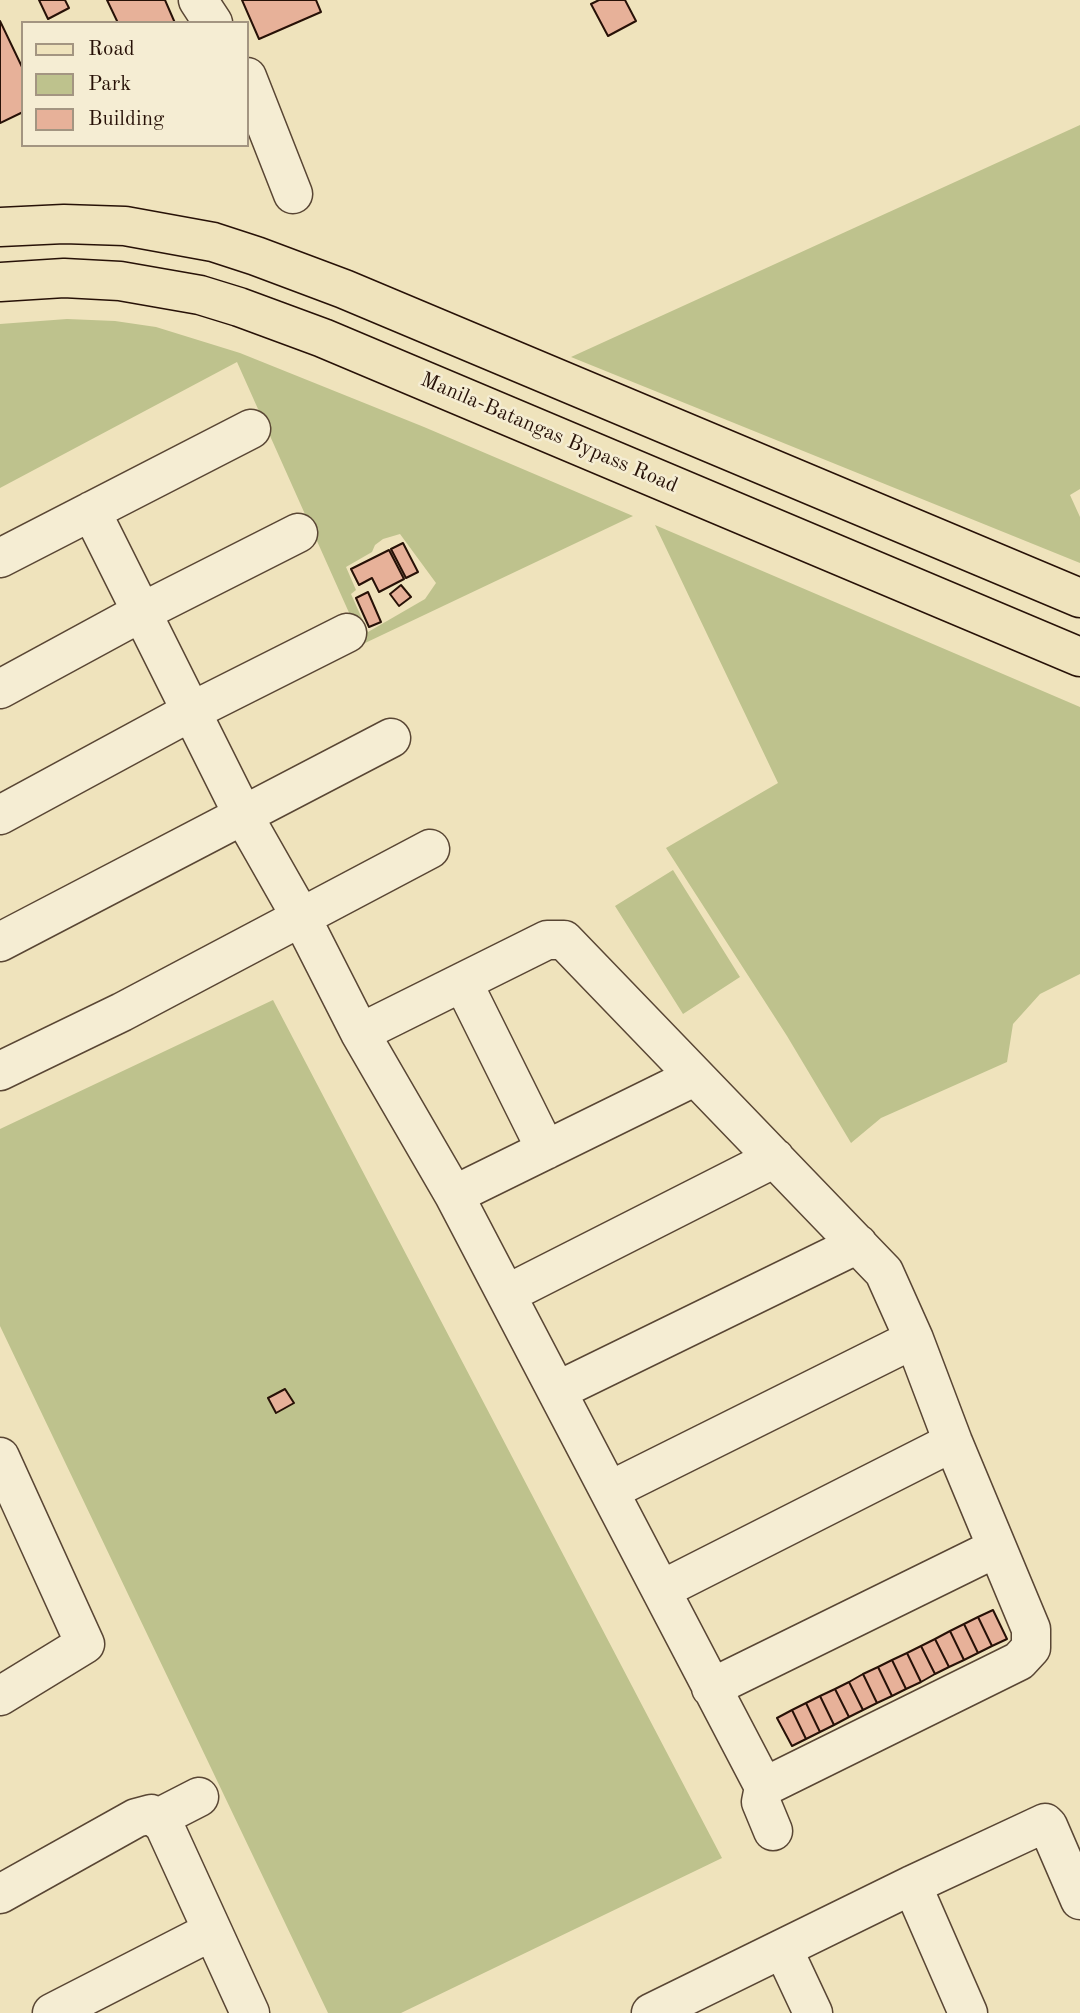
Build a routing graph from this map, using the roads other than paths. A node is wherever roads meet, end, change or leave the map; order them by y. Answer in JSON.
{"nodes":[{"id":1,"x":198,"y":0,"type":"edge"},
{"id":2,"x":212,"y":21,"type":"edge"},
{"id":3,"x":248,"y":80,"type":"edge"},
{"id":4,"x":293,"y":194,"type":"dead end"},
{"id":5,"x":0,"y":227,"type":"edge"},
{"id":6,"x":0,"y":282,"type":"edge"},
{"id":7,"x":251,"y":429,"type":"dead end"},
{"id":8,"x":91,"y":511,"type":"junction"},
{"id":9,"x":298,"y":533,"type":"dead end"},
{"id":10,"x":0,"y":558,"type":"edge"},
{"id":11,"x":1080,"y":598,"type":"edge"},
{"id":12,"x":140,"y":613,"type":"junction"},
{"id":13,"x":347,"y":633,"type":"dead end"},
{"id":14,"x":1080,"y":657,"type":"edge"},
{"id":15,"x":0,"y":689,"type":"edge"},
{"id":16,"x":192,"y":711,"type":"junction"},
{"id":17,"x":391,"y":738,"type":"dead end"},
{"id":18,"x":0,"y":815,"type":"edge"},
{"id":19,"x":243,"y":816,"type":"junction"},
{"id":20,"x":430,"y":849,"type":"dead end"},
{"id":21,"x":300,"y":918,"type":"junction"},
{"id":22,"x":0,"y":942,"type":"edge"},
{"id":23,"x":463,"y":983,"type":"junction"},
{"id":24,"x":360,"y":1033,"type":"junction"},
{"id":25,"x":0,"y":1071,"type":"edge"},
{"id":26,"x":694,"y":1077,"type":"junction"},
{"id":27,"x":546,"y":1150,"type":"junction"},
{"id":28,"x":775,"y":1158,"type":"junction"},
{"id":29,"x":454,"y":1195,"type":"junction"},
{"id":30,"x":858,"y":1244,"type":"junction"},
{"id":31,"x":506,"y":1294,"type":"junction"},
{"id":32,"x":914,"y":1339,"type":"junction"},
{"id":33,"x":557,"y":1391,"type":"junction"},
{"id":34,"x":953,"y":1442,"type":"junction"},
{"id":35,"x":0,"y":1457,"type":"edge"},
{"id":36,"x":609,"y":1491,"type":"junction"},
{"id":37,"x":12,"y":1515,"type":"edge"},
{"id":38,"x":996,"y":1548,"type":"junction"},
{"id":39,"x":661,"y":1590,"type":"junction"},
{"id":40,"x":711,"y":1688,"type":"junction"},
{"id":41,"x":0,"y":1696,"type":"edge"},
{"id":42,"x":764,"y":1787,"type":"junction"},
{"id":43,"x":200,"y":1797,"type":"dead end"},
{"id":44,"x":158,"y":1818,"type":"junction"},
{"id":45,"x":773,"y":1831,"type":"dead end"},
{"id":46,"x":912,"y":1885,"type":"junction"},
{"id":47,"x":0,"y":1894,"type":"edge"},
{"id":48,"x":1080,"y":1900,"type":"edge"},
{"id":49,"x":212,"y":1931,"type":"junction"},
{"id":50,"x":783,"y":1949,"type":"junction"},
{"id":51,"x":658,"y":2011,"type":"edge"},
{"id":52,"x":52,"y":2013,"type":"edge"},
{"id":53,"x":250,"y":2013,"type":"edge"},
{"id":54,"x":813,"y":2013,"type":"edge"},
{"id":55,"x":968,"y":2013,"type":"edge"}],
"edges":[{"from":1,"to":2,"type":"street"},
{"from":3,"to":4,"type":"street"},
{"from":5,"to":11,"type":"main road"},
{"from":6,"to":14,"type":"main road","name":"Manila-Batangas Bypass Road"},
{"from":7,"to":8,"type":"street"},
{"from":8,"to":10,"type":"street"},
{"from":8,"to":12,"type":"street"},
{"from":9,"to":12,"type":"street"},
{"from":12,"to":15,"type":"street"},
{"from":12,"to":16,"type":"street"},
{"from":13,"to":16,"type":"street"},
{"from":16,"to":18,"type":"street"},
{"from":16,"to":19,"type":"street"},
{"from":17,"to":19,"type":"street"},
{"from":19,"to":21,"type":"street"},
{"from":19,"to":22,"type":"street"},
{"from":20,"to":21,"type":"street"},
{"from":21,"to":24,"type":"street"},
{"from":21,"to":25,"type":"street"},
{"from":23,"to":24,"type":"street"},
{"from":23,"to":26,"type":"street"},
{"from":23,"to":27,"type":"street"},
{"from":24,"to":29,"type":"street"},
{"from":26,"to":27,"type":"street"},
{"from":26,"to":28,"type":"street"},
{"from":27,"to":29,"type":"street"},
{"from":28,"to":30,"type":"street"},
{"from":28,"to":31,"type":"street"},
{"from":29,"to":31,"type":"street"},
{"from":30,"to":32,"type":"street"},
{"from":30,"to":33,"type":"street"},
{"from":31,"to":33,"type":"street"},
{"from":32,"to":34,"type":"street"},
{"from":32,"to":36,"type":"street"},
{"from":33,"to":36,"type":"street"},
{"from":34,"to":38,"type":"street"},
{"from":34,"to":39,"type":"street"},
{"from":35,"to":37,"type":"street"},
{"from":36,"to":39,"type":"street"},
{"from":37,"to":41,"type":"street"},
{"from":38,"to":40,"type":"street"},
{"from":38,"to":42,"type":"street"},
{"from":39,"to":40,"type":"street"},
{"from":40,"to":42,"type":"street"},
{"from":42,"to":45,"type":"street"},
{"from":43,"to":44,"type":"street"},
{"from":44,"to":47,"type":"street"},
{"from":44,"to":49,"type":"street"},
{"from":46,"to":48,"type":"street"},
{"from":46,"to":50,"type":"street"},
{"from":46,"to":55,"type":"street"},
{"from":49,"to":52,"type":"street"},
{"from":49,"to":53,"type":"street"},
{"from":50,"to":51,"type":"street"},
{"from":50,"to":54,"type":"street"}]}
